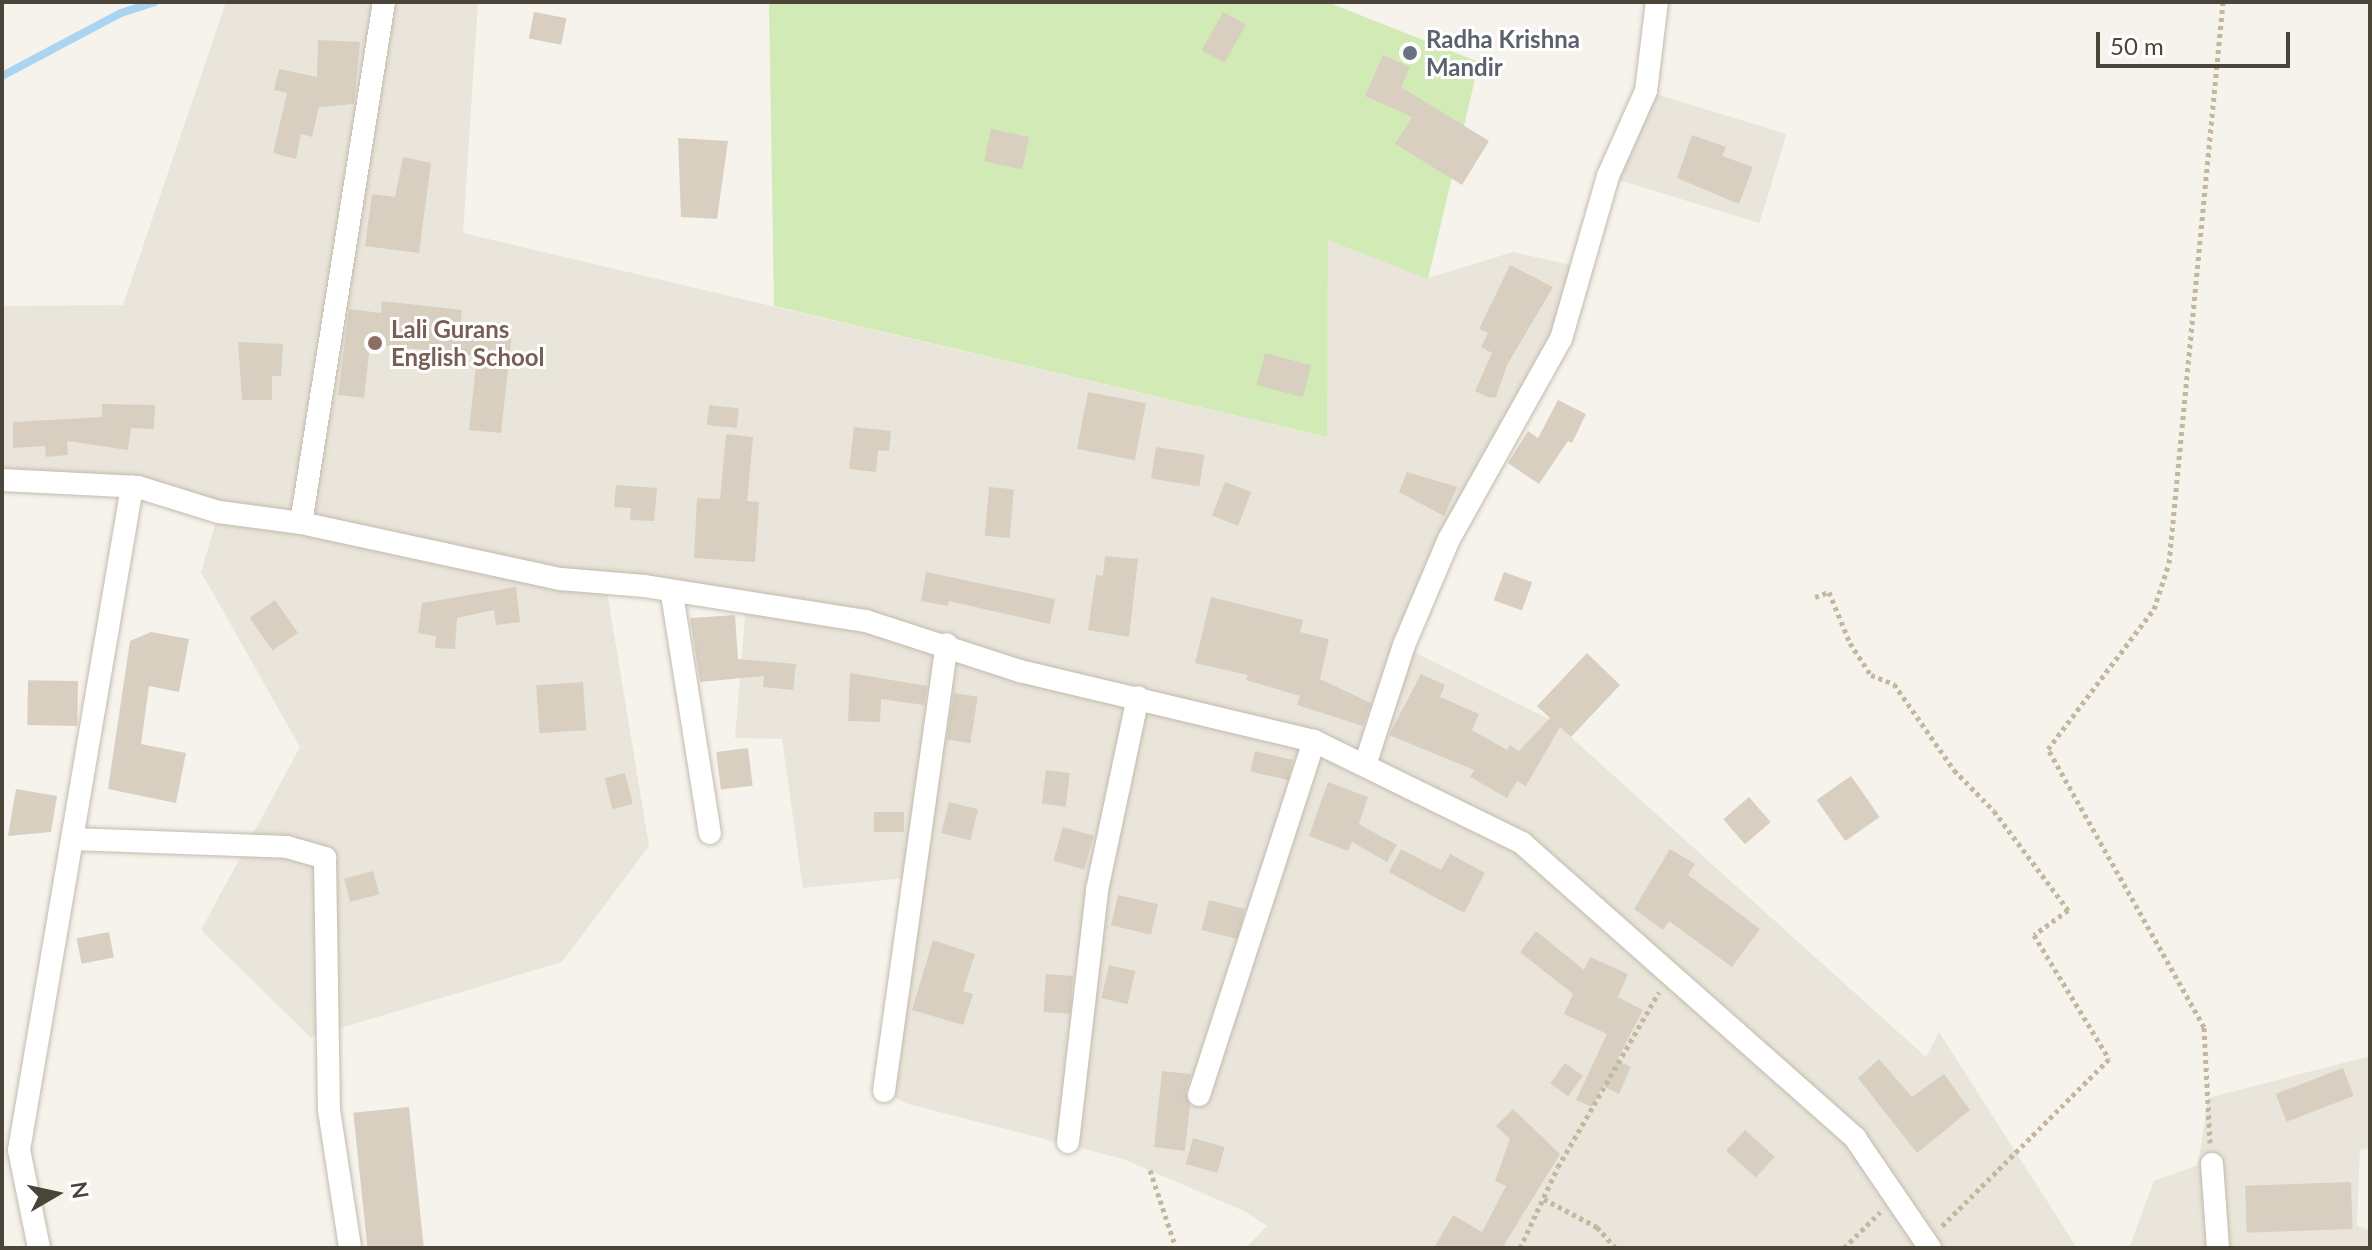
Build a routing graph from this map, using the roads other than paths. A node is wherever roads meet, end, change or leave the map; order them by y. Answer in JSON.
{"nodes":[{"id":1,"x":384,"y":2,"type":"edge"},
{"id":2,"x":1657,"y":2,"type":"edge"},
{"id":3,"x":2,"y":480,"type":"edge"},
{"id":4,"x":132,"y":487,"type":"junction"},
{"id":5,"x":301,"y":523,"type":"junction"},
{"id":6,"x":672,"y":594,"type":"junction"},
{"id":7,"x":947,"y":644,"type":"junction"},
{"id":8,"x":1138,"y":697,"type":"junction"},
{"id":9,"x":1314,"y":741,"type":"junction"},
{"id":10,"x":1365,"y":765,"type":"junction"},
{"id":11,"x":710,"y":833,"type":"dead end"},
{"id":12,"x":72,"y":839,"type":"junction"},
{"id":13,"x":884,"y":1091,"type":"dead end"},
{"id":14,"x":1199,"y":1095,"type":"dead end"},
{"id":15,"x":1068,"y":1142,"type":"dead end"},
{"id":16,"x":2212,"y":1164,"type":"road end"},
{"id":17,"x":1928,"y":1244,"type":"edge"},
{"id":18,"x":39,"y":1248,"type":"edge"},
{"id":19,"x":350,"y":1248,"type":"edge"},
{"id":20,"x":2218,"y":1248,"type":"edge"}],
"edges":[{"from":1,"to":5,"type":"street"},
{"from":2,"to":10,"type":"street"},
{"from":3,"to":4,"type":"street"},
{"from":4,"to":5,"type":"street"},
{"from":4,"to":12,"type":"street"},
{"from":5,"to":6,"type":"street"},
{"from":6,"to":7,"type":"street"},
{"from":6,"to":11,"type":"street"},
{"from":7,"to":8,"type":"street"},
{"from":7,"to":13,"type":"street"},
{"from":8,"to":9,"type":"street"},
{"from":8,"to":15,"type":"street"},
{"from":9,"to":10,"type":"street"},
{"from":9,"to":14,"type":"street"},
{"from":10,"to":17,"type":"street"},
{"from":12,"to":18,"type":"street"},
{"from":12,"to":19,"type":"street"},
{"from":16,"to":20,"type":"street"}]}
